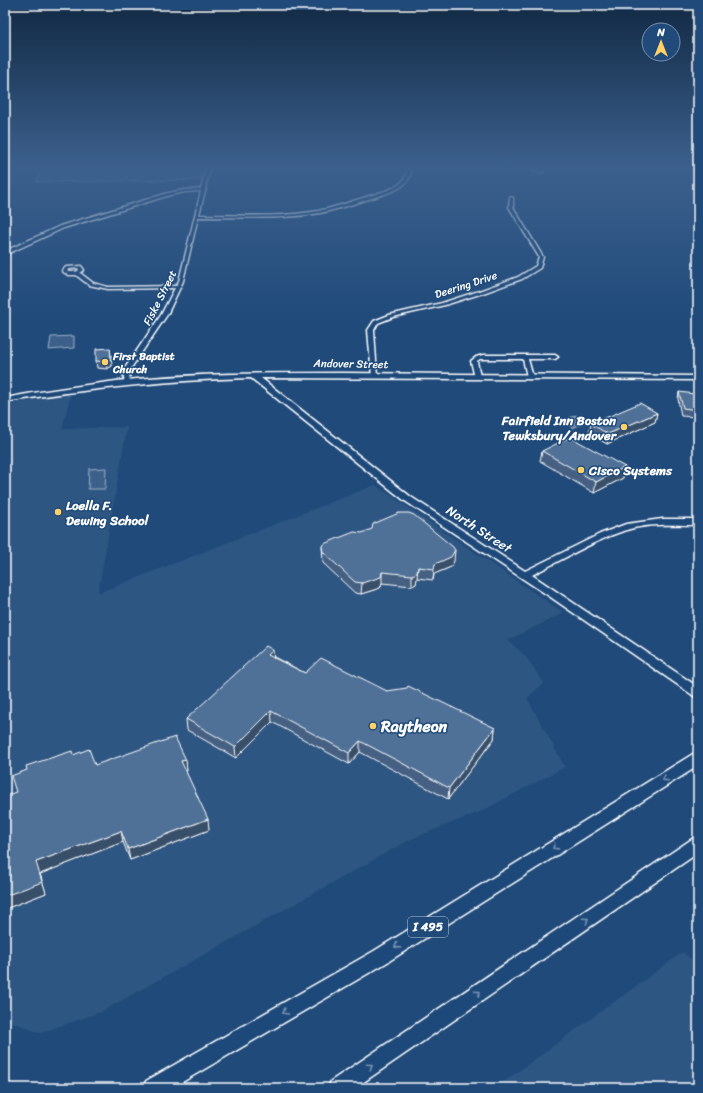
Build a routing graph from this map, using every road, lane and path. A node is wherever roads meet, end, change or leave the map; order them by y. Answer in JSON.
{"nodes":[{"id":1,"x":84,"y":220,"type":"edge"},
{"id":2,"x":197,"y":220,"type":"edge"},
{"id":3,"x":519,"y":220,"type":"edge"},
{"id":4,"x":5,"y":253,"type":"edge"},
{"id":5,"x":76,"y":273,"type":"dead end"},
{"id":6,"x":178,"y":287,"type":"junction"},
{"id":7,"x":525,"y":357,"type":"junction"},
{"id":8,"x":555,"y":357,"type":"dead end"},
{"id":9,"x":253,"y":376,"type":"junction"},
{"id":10,"x":374,"y":376,"type":"junction"},
{"id":11,"x":477,"y":377,"type":"junction"},
{"id":12,"x":530,"y":377,"type":"junction"},
{"id":13,"x":698,"y":378,"type":"edge"},
{"id":14,"x":128,"y":383,"type":"junction"},
{"id":15,"x":5,"y":400,"type":"edge"},
{"id":16,"x":698,"y":522,"type":"edge"},
{"id":17,"x":524,"y":575,"type":"junction"},
{"id":18,"x":698,"y":693,"type":"edge"},
{"id":19,"x":698,"y":758,"type":"edge"},
{"id":20,"x":698,"y":844,"type":"edge"},
{"id":21,"x":153,"y":1088,"type":"edge"},
{"id":22,"x":338,"y":1088,"type":"edge"}],
"edges":[{"from":1,"to":4,"type":"street"},
{"from":2,"to":6,"type":"street","name":"Fiske Street"},
{"from":3,"to":10,"type":"street","name":"Deering Drive"},
{"from":5,"to":6,"type":"street"},
{"from":6,"to":14,"type":"street","name":"Fiske Street"},
{"from":7,"to":8,"type":"street"},
{"from":7,"to":11,"type":"street"},
{"from":7,"to":12,"type":"street"},
{"from":9,"to":10,"type":"main road","name":"Andover Street"},
{"from":9,"to":14,"type":"main road","name":"Andover Street"},
{"from":9,"to":17,"type":"main road","name":"North Street"},
{"from":10,"to":11,"type":"main road","name":"Andover Street"},
{"from":11,"to":12,"type":"main road","name":"Andover Street"},
{"from":12,"to":13,"type":"main road","name":"Andover Street"},
{"from":14,"to":15,"type":"main road","name":"Andover Street"},
{"from":16,"to":17,"type":"main road"},
{"from":17,"to":18,"type":"main road","name":"North Street"},
{"from":19,"to":21,"type":"highway","number":"I 495","one_way":true},
{"from":22,"to":20,"type":"highway","one_way":true}]}
